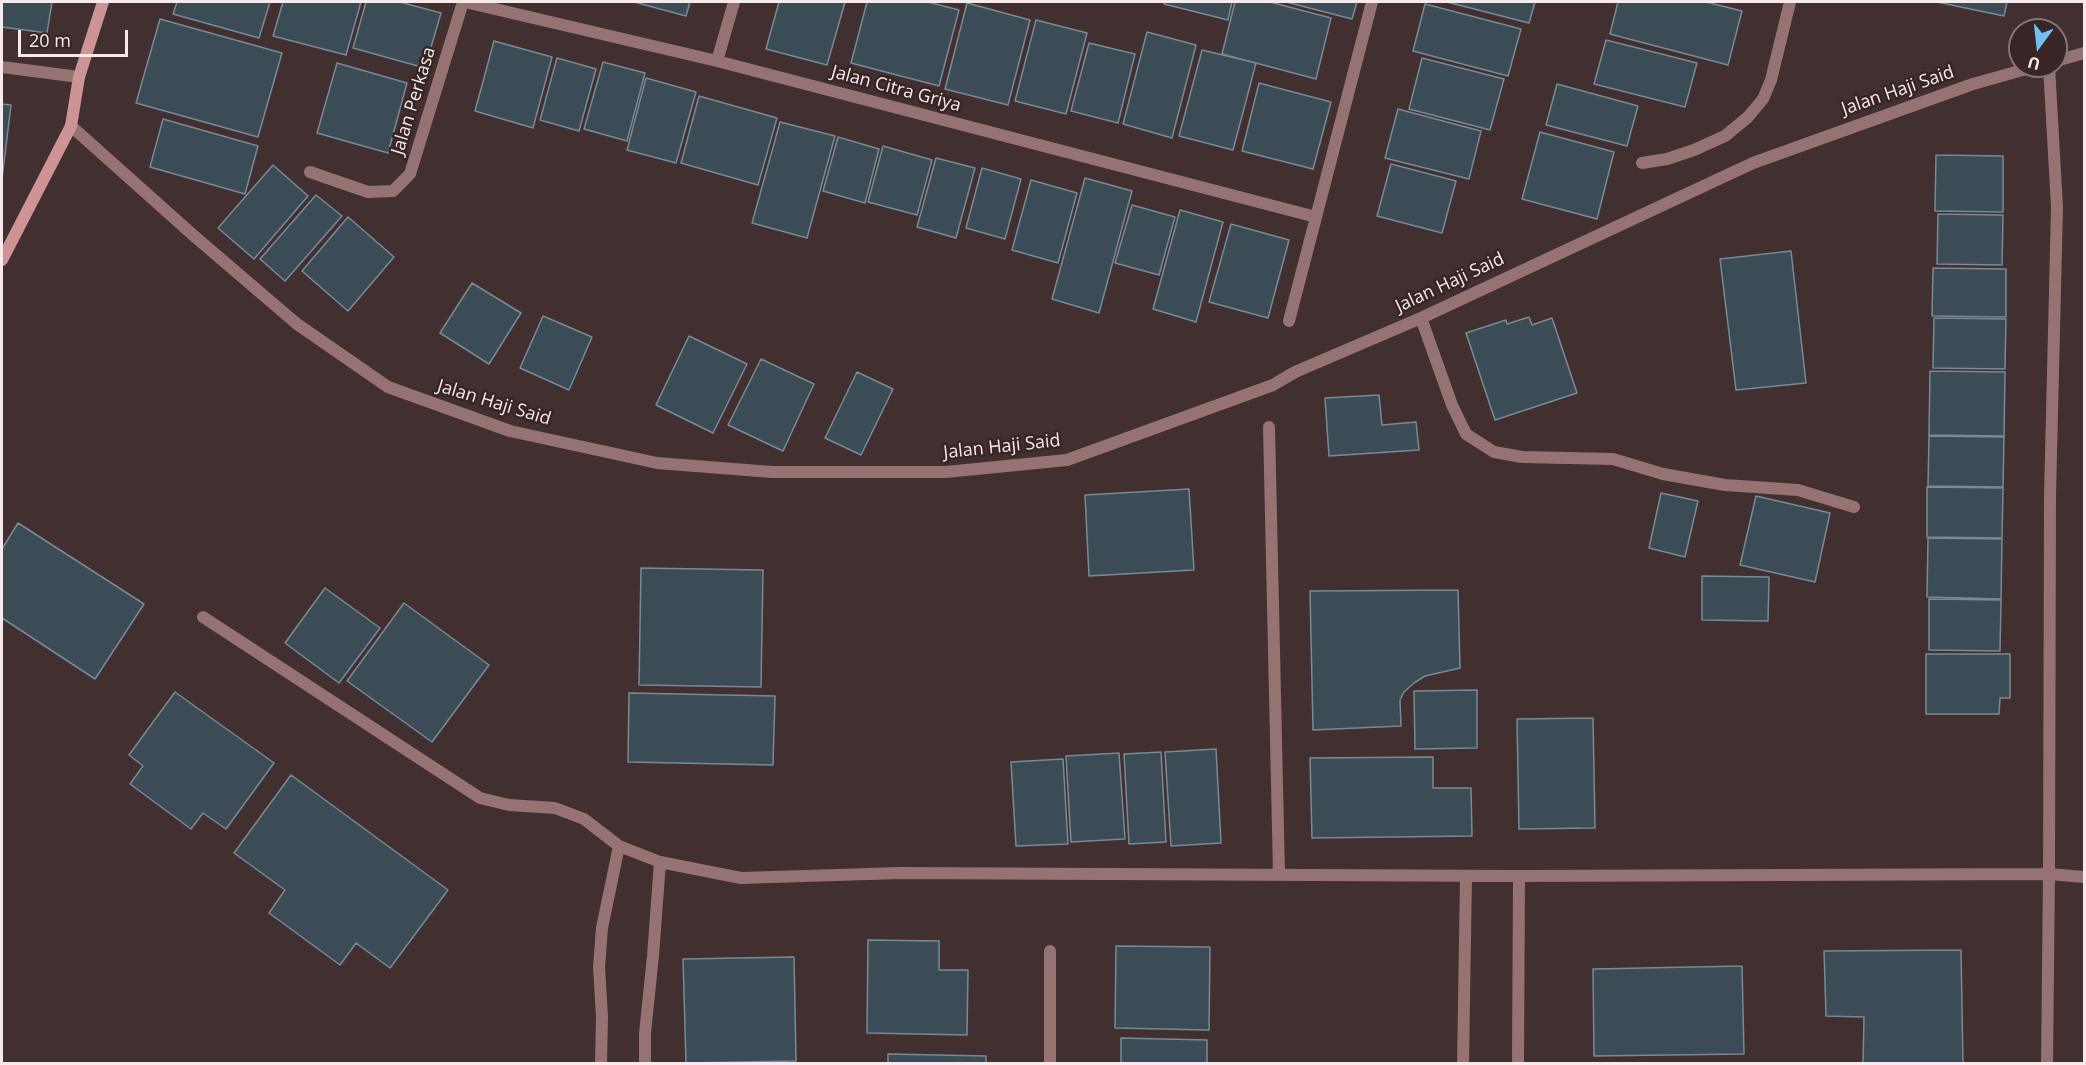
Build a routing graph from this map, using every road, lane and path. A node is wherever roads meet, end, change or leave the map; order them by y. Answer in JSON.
{"nodes":[{"id":1,"x":103,"y":2,"type":"edge"},
{"id":2,"x":464,"y":2,"type":"edge"},
{"id":3,"x":734,"y":2,"type":"edge"},
{"id":4,"x":1372,"y":2,"type":"edge"},
{"id":5,"x":1790,"y":2,"type":"edge"},
{"id":6,"x":2085,"y":53,"type":"edge"},
{"id":7,"x":2068,"y":58,"type":"edge"},
{"id":8,"x":717,"y":62,"type":"junction"},
{"id":9,"x":2,"y":67,"type":"edge"},
{"id":10,"x":2008,"y":74,"type":"edge"},
{"id":11,"x":79,"y":77,"type":"junction"},
{"id":12,"x":2050,"y":78,"type":"edge"},
{"id":13,"x":71,"y":126,"type":"junction"},
{"id":14,"x":1642,"y":163,"type":"dead end"},
{"id":15,"x":310,"y":172,"type":"dead end"},
{"id":16,"x":1316,"y":217,"type":"junction"},
{"id":17,"x":2,"y":260,"type":"edge"},
{"id":18,"x":1421,"y":318,"type":"junction"},
{"id":19,"x":1289,"y":321,"type":"dead end"},
{"id":20,"x":1269,"y":427,"type":"dead end"},
{"id":21,"x":1854,"y":507,"type":"dead end"},
{"id":22,"x":202,"y":617,"type":"dead end"},
{"id":23,"x":619,"y":846,"type":"junction"},
{"id":24,"x":660,"y":862,"type":"junction"},
{"id":25,"x":1280,"y":874,"type":"junction"},
{"id":26,"x":2049,"y":874,"type":"junction"},
{"id":27,"x":1466,"y":876,"type":"junction"},
{"id":28,"x":1519,"y":876,"type":"junction"},
{"id":29,"x":2085,"y":878,"type":"edge"},
{"id":30,"x":1050,"y":951,"type":"dead end"},
{"id":31,"x":601,"y":1064,"type":"edge"},
{"id":32,"x":645,"y":1064,"type":"edge"},
{"id":33,"x":1050,"y":1064,"type":"edge"},
{"id":34,"x":1463,"y":1064,"type":"edge"},
{"id":35,"x":1518,"y":1064,"type":"edge"},
{"id":36,"x":2047,"y":1064,"type":"edge"}],
"edges":[{"from":1,"to":11,"type":"street"},
{"from":2,"to":8,"type":"street","name":"Jalan Citra Griya"},
{"from":2,"to":15,"type":"street","name":"Jalan Perkasa"},
{"from":3,"to":8,"type":"street"},
{"from":4,"to":16,"type":"street"},
{"from":5,"to":14,"type":"street"},
{"from":6,"to":7,"type":"street"},
{"from":8,"to":16,"type":"street","name":"Jalan Citra Griya"},
{"from":9,"to":11,"type":"street"},
{"from":10,"to":18,"type":"street","name":"Jalan Haji Said"},
{"from":11,"to":13,"type":"street"},
{"from":12,"to":26,"type":"street"},
{"from":13,"to":17,"type":"street"},
{"from":13,"to":18,"type":"street","name":"Jalan Haji Said"},
{"from":16,"to":19,"type":"street"},
{"from":18,"to":21,"type":"street"},
{"from":20,"to":25,"type":"street"},
{"from":22,"to":23,"type":"street"},
{"from":23,"to":24,"type":"street"},
{"from":23,"to":31,"type":"street"},
{"from":24,"to":25,"type":"street"},
{"from":24,"to":32,"type":"street"},
{"from":25,"to":27,"type":"street"},
{"from":26,"to":28,"type":"street"},
{"from":26,"to":29,"type":"street"},
{"from":26,"to":36,"type":"street"},
{"from":27,"to":28,"type":"street"},
{"from":27,"to":34,"type":"street"},
{"from":28,"to":35,"type":"street"},
{"from":30,"to":33,"type":"street"}]}
